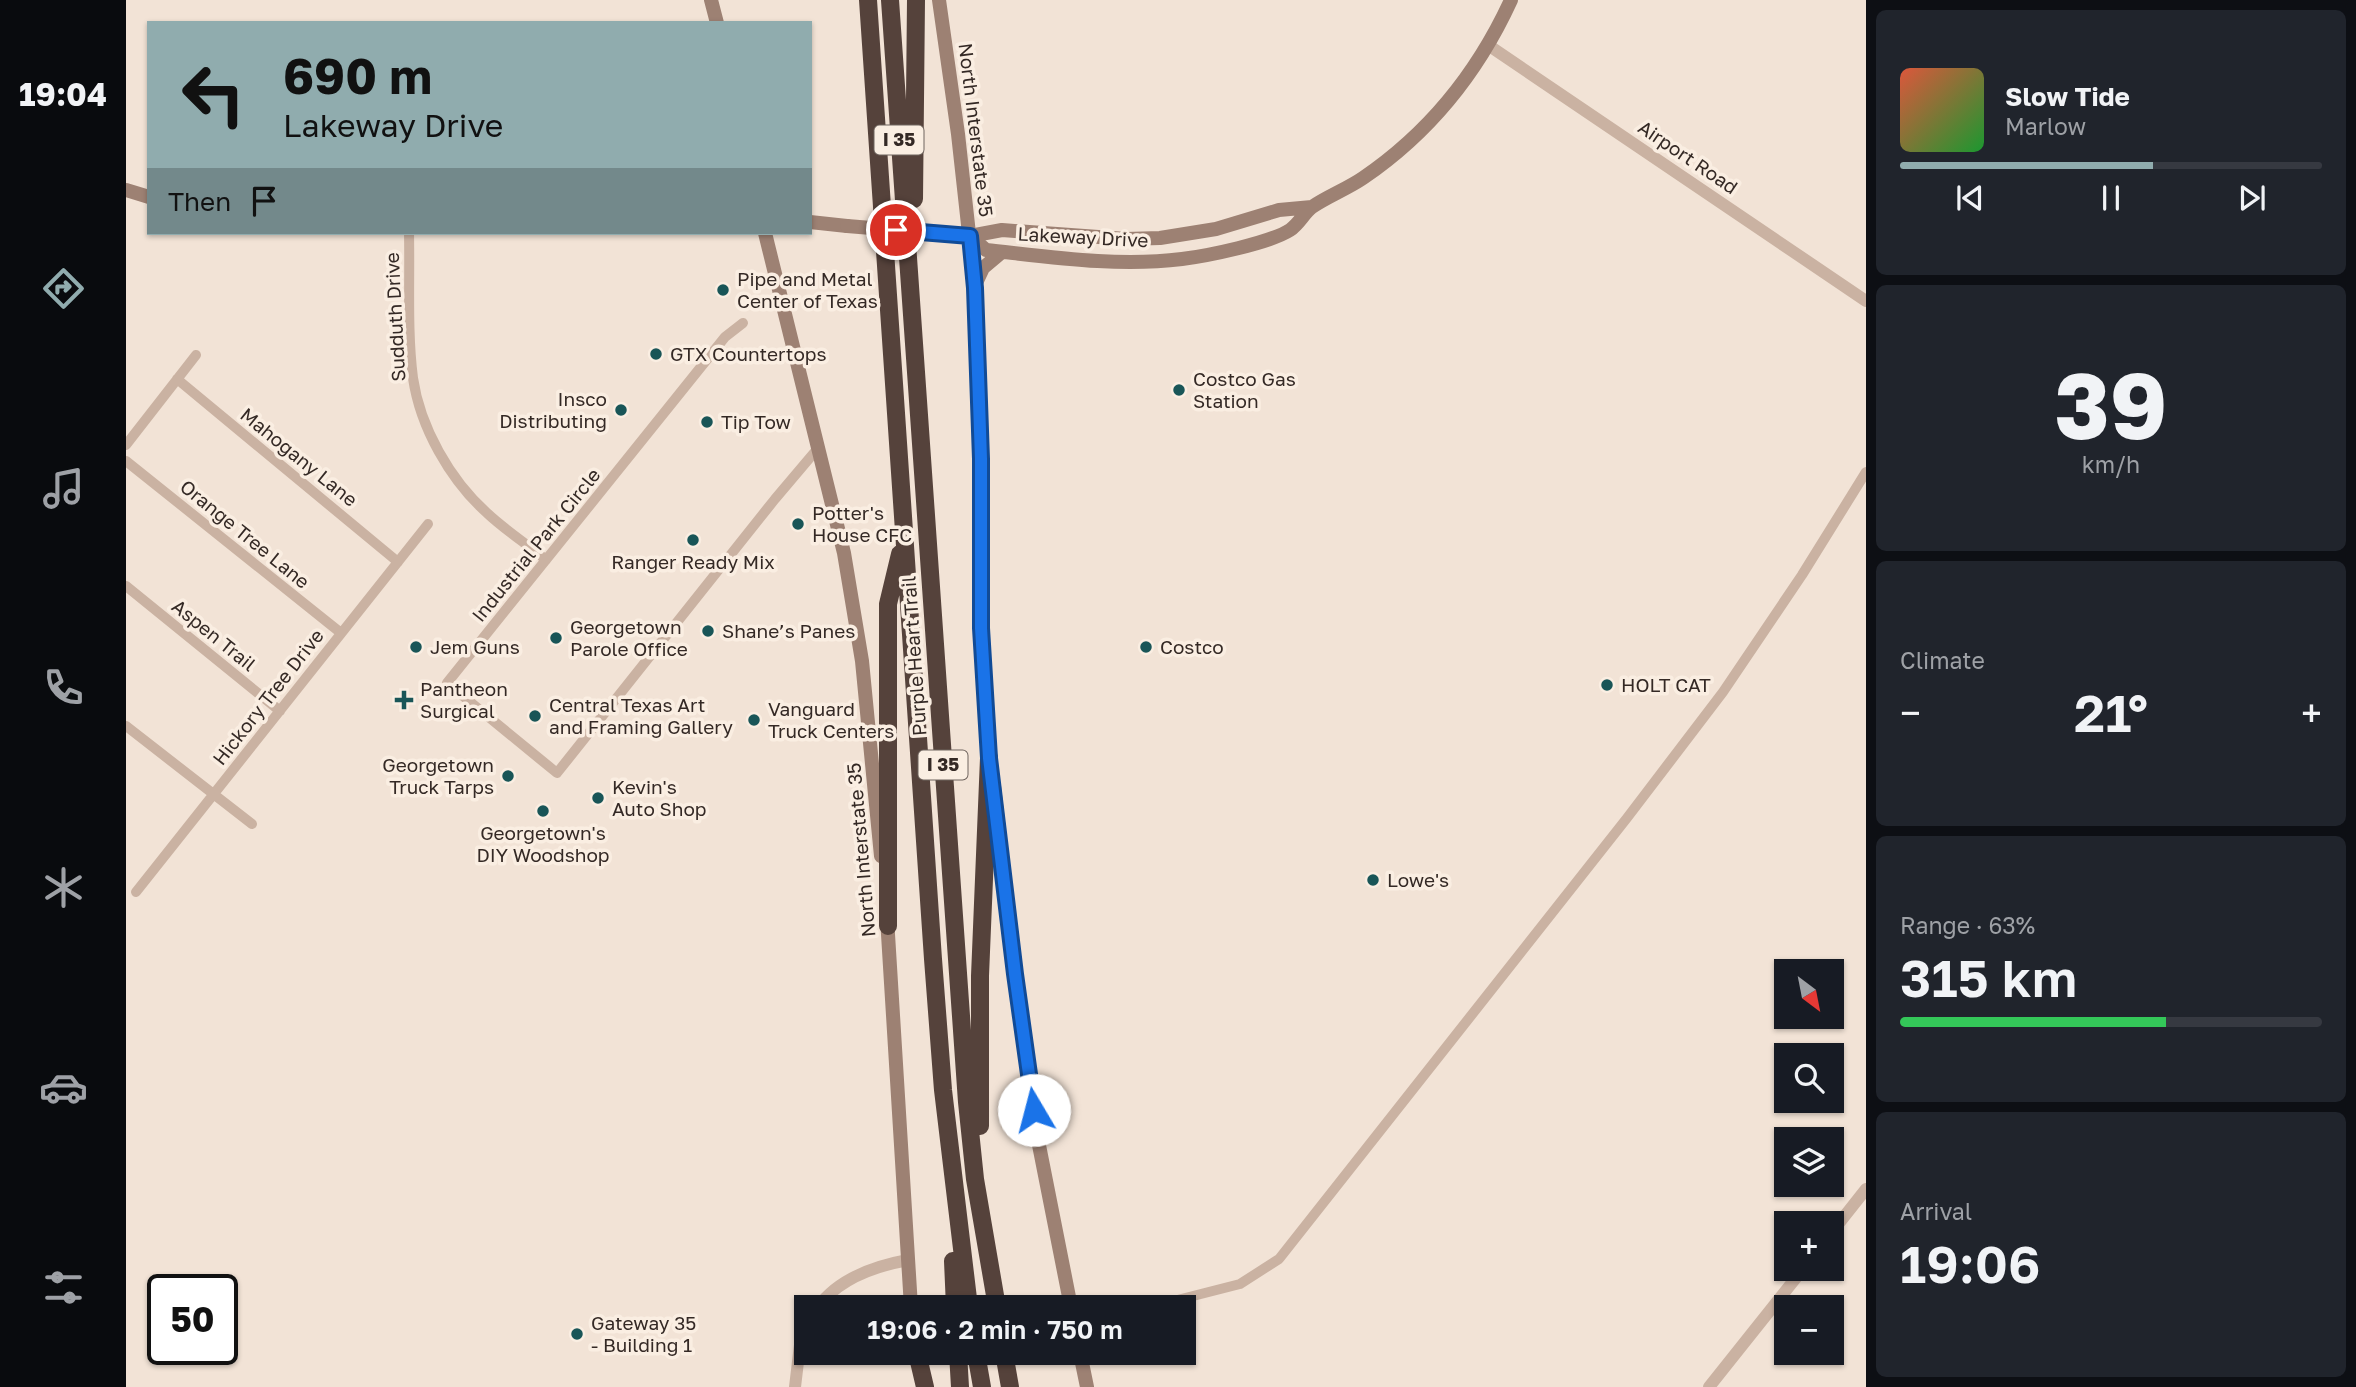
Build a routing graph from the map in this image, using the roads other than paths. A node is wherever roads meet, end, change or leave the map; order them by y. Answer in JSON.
{"nodes":[{"id":1,"x":711,"y":0,"type":"edge"},
{"id":2,"x":868,"y":0,"type":"edge"},
{"id":3,"x":890,"y":0,"type":"edge"},
{"id":4,"x":916,"y":0,"type":"edge"},
{"id":5,"x":939,"y":0,"type":"edge"},
{"id":6,"x":1511,"y":0,"type":"edge"},
{"id":7,"x":716,"y":21,"type":"edge"},
{"id":8,"x":1488,"y":45,"type":"junction"},
{"id":9,"x":126,"y":190,"type":"edge"},
{"id":10,"x":147,"y":196,"type":"edge"},
{"id":11,"x":1312,"y":207,"type":"junction"},
{"id":12,"x":812,"y":222,"type":"edge"},
{"id":13,"x":409,"y":235,"type":"edge"},
{"id":14,"x":766,"y":235,"type":"edge"},
{"id":15,"x":970,"y":236,"type":"junction"},
{"id":16,"x":1002,"y":252,"type":"junction"},
{"id":17,"x":909,"y":280,"type":"junction"},
{"id":18,"x":975,"y":288,"type":"junction"},
{"id":19,"x":1866,"y":301,"type":"edge"},
{"id":20,"x":743,"y":323,"type":"dead end"},
{"id":21,"x":196,"y":355,"type":"dead end"},
{"id":22,"x":177,"y":379,"type":"junction"},
{"id":23,"x":126,"y":445,"type":"edge"},
{"id":24,"x":819,"y":447,"type":"junction"},
{"id":25,"x":126,"y":461,"type":"edge"},
{"id":26,"x":1866,"y":472,"type":"edge"},
{"id":27,"x":428,"y":524,"type":"dead end"},
{"id":28,"x":904,"y":540,"type":"junction"},
{"id":29,"x":546,"y":560,"type":"junction"},
{"id":30,"x":398,"y":562,"type":"junction"},
{"id":31,"x":126,"y":586,"type":"edge"},
{"id":32,"x":341,"y":633,"type":"junction"},
{"id":33,"x":280,"y":711,"type":"junction"},
{"id":34,"x":126,"y":726,"type":"edge"},
{"id":35,"x":989,"y":758,"type":"junction"},
{"id":36,"x":213,"y":794,"type":"junction"},
{"id":37,"x":252,"y":824,"type":"dead end"},
{"id":38,"x":135,"y":892,"type":"dead end"},
{"id":39,"x":888,"y":926,"type":"junction"},
{"id":40,"x":953,"y":1177,"type":"junction"},
{"id":41,"x":1866,"y":1189,"type":"edge"},
{"id":42,"x":1844,"y":1217,"type":"edge"},
{"id":43,"x":987,"y":1249,"type":"junction"},
{"id":44,"x":908,"y":1260,"type":"junction"},
{"id":45,"x":1793,"y":1281,"type":"edge"},
{"id":46,"x":830,"y":1295,"type":"edge"},
{"id":47,"x":910,"y":1295,"type":"edge"},
{"id":48,"x":955,"y":1295,"type":"edge"},
{"id":49,"x":968,"y":1295,"type":"edge"},
{"id":50,"x":995,"y":1295,"type":"edge"},
{"id":51,"x":1069,"y":1295,"type":"edge"},
{"id":52,"x":1196,"y":1295,"type":"edge"},
{"id":53,"x":798,"y":1365,"type":"edge"},
{"id":54,"x":916,"y":1365,"type":"edge"},
{"id":55,"x":919,"y":1365,"type":"edge"},
{"id":56,"x":959,"y":1365,"type":"edge"},
{"id":57,"x":978,"y":1365,"type":"edge"},
{"id":58,"x":1006,"y":1365,"type":"edge"},
{"id":59,"x":1082,"y":1365,"type":"edge"},
{"id":60,"x":795,"y":1387,"type":"edge"},
{"id":61,"x":917,"y":1387,"type":"edge"},
{"id":62,"x":925,"y":1387,"type":"edge"},
{"id":63,"x":960,"y":1387,"type":"edge"},
{"id":64,"x":982,"y":1387,"type":"edge"},
{"id":65,"x":1010,"y":1387,"type":"edge"},
{"id":66,"x":1087,"y":1387,"type":"edge"},
{"id":67,"x":1709,"y":1387,"type":"edge"}],
"edges":[{"from":1,"to":7,"type":"main road"},
{"from":2,"to":28,"type":"highway","name":"Purple Heart Trail","number":"I 35"},
{"from":3,"to":17,"type":"highway","name":"Purple Heart Trail","number":"I 35"},
{"from":4,"to":17,"type":"highway"},
{"from":5,"to":15,"type":"main road","name":"North Interstate 35"},
{"from":6,"to":8,"type":"main road","name":"Lakeway Drive"},
{"from":8,"to":11,"type":"main road","name":"Lakeway Drive"},
{"from":8,"to":19,"type":"street","name":"Airport Road"},
{"from":9,"to":10,"type":"main road"},
{"from":11,"to":15,"type":"main road","name":"Lakeway Drive"},
{"from":11,"to":16,"type":"main road","name":"Lakeway Drive"},
{"from":12,"to":15,"type":"main road","name":"Lakeway Drive","bridge":true},
{"from":13,"to":29,"type":"street","name":"Sudduth Drive"},
{"from":14,"to":24,"type":"main road","name":"North Interstate 35"},
{"from":15,"to":16,"type":"main road","name":"Lakeway Drive"},
{"from":15,"to":18,"type":"main road","name":"North Interstate 35"},
{"from":16,"to":18,"type":"main road"},
{"from":17,"to":43,"type":"highway","name":"Purple Heart Trail","number":"I 35"},
{"from":18,"to":35,"type":"main road","name":"North Interstate 35"},
{"from":20,"to":29,"type":"street","name":"Industrial Park Circle"},
{"from":21,"to":22,"type":"street"},
{"from":22,"to":23,"type":"street"},
{"from":22,"to":30,"type":"street","name":"Mahogany Lane"},
{"from":24,"to":29,"type":"street","name":"Industrial Park Circle"},
{"from":24,"to":39,"type":"main road","name":"North Interstate 35"},
{"from":25,"to":32,"type":"street","name":"Orange Tree Lane"},
{"from":26,"to":52,"type":"street"},
{"from":27,"to":30,"type":"street","name":"Hickory Tree Drive"},
{"from":28,"to":39,"type":"highway"},
{"from":28,"to":40,"type":"highway","name":"Purple Heart Trail","number":"I 35"},
{"from":30,"to":32,"type":"street","name":"Hickory Tree Drive"},
{"from":31,"to":33,"type":"street","name":"Aspen Trail"},
{"from":32,"to":33,"type":"street","name":"Hickory Tree Drive"},
{"from":33,"to":36,"type":"street","name":"Hickory Tree Drive"},
{"from":34,"to":36,"type":"street"},
{"from":35,"to":43,"type":"highway"},
{"from":35,"to":51,"type":"main road","name":"North Interstate 35"},
{"from":36,"to":37,"type":"street"},
{"from":36,"to":38,"type":"street","name":"Hickory Tree Drive"},
{"from":39,"to":44,"type":"main road","name":"North Interstate 35"},
{"from":40,"to":48,"type":"highway"},
{"from":40,"to":49,"type":"highway","name":"Purple Heart Trail","number":"I 35"},
{"from":41,"to":42,"type":"street"},
{"from":43,"to":50,"type":"highway","name":"Purple Heart Trail","number":"I 35"},
{"from":44,"to":46,"type":"street"},
{"from":44,"to":47,"type":"main road","name":"North Interstate 35"},
{"from":45,"to":67,"type":"street"},
{"from":53,"to":60,"type":"street"},
{"from":54,"to":61,"type":"main road"},
{"from":55,"to":62,"type":"highway"},
{"from":56,"to":63,"type":"highway"},
{"from":57,"to":64,"type":"highway"},
{"from":58,"to":65,"type":"highway"},
{"from":59,"to":66,"type":"main road"}]}
